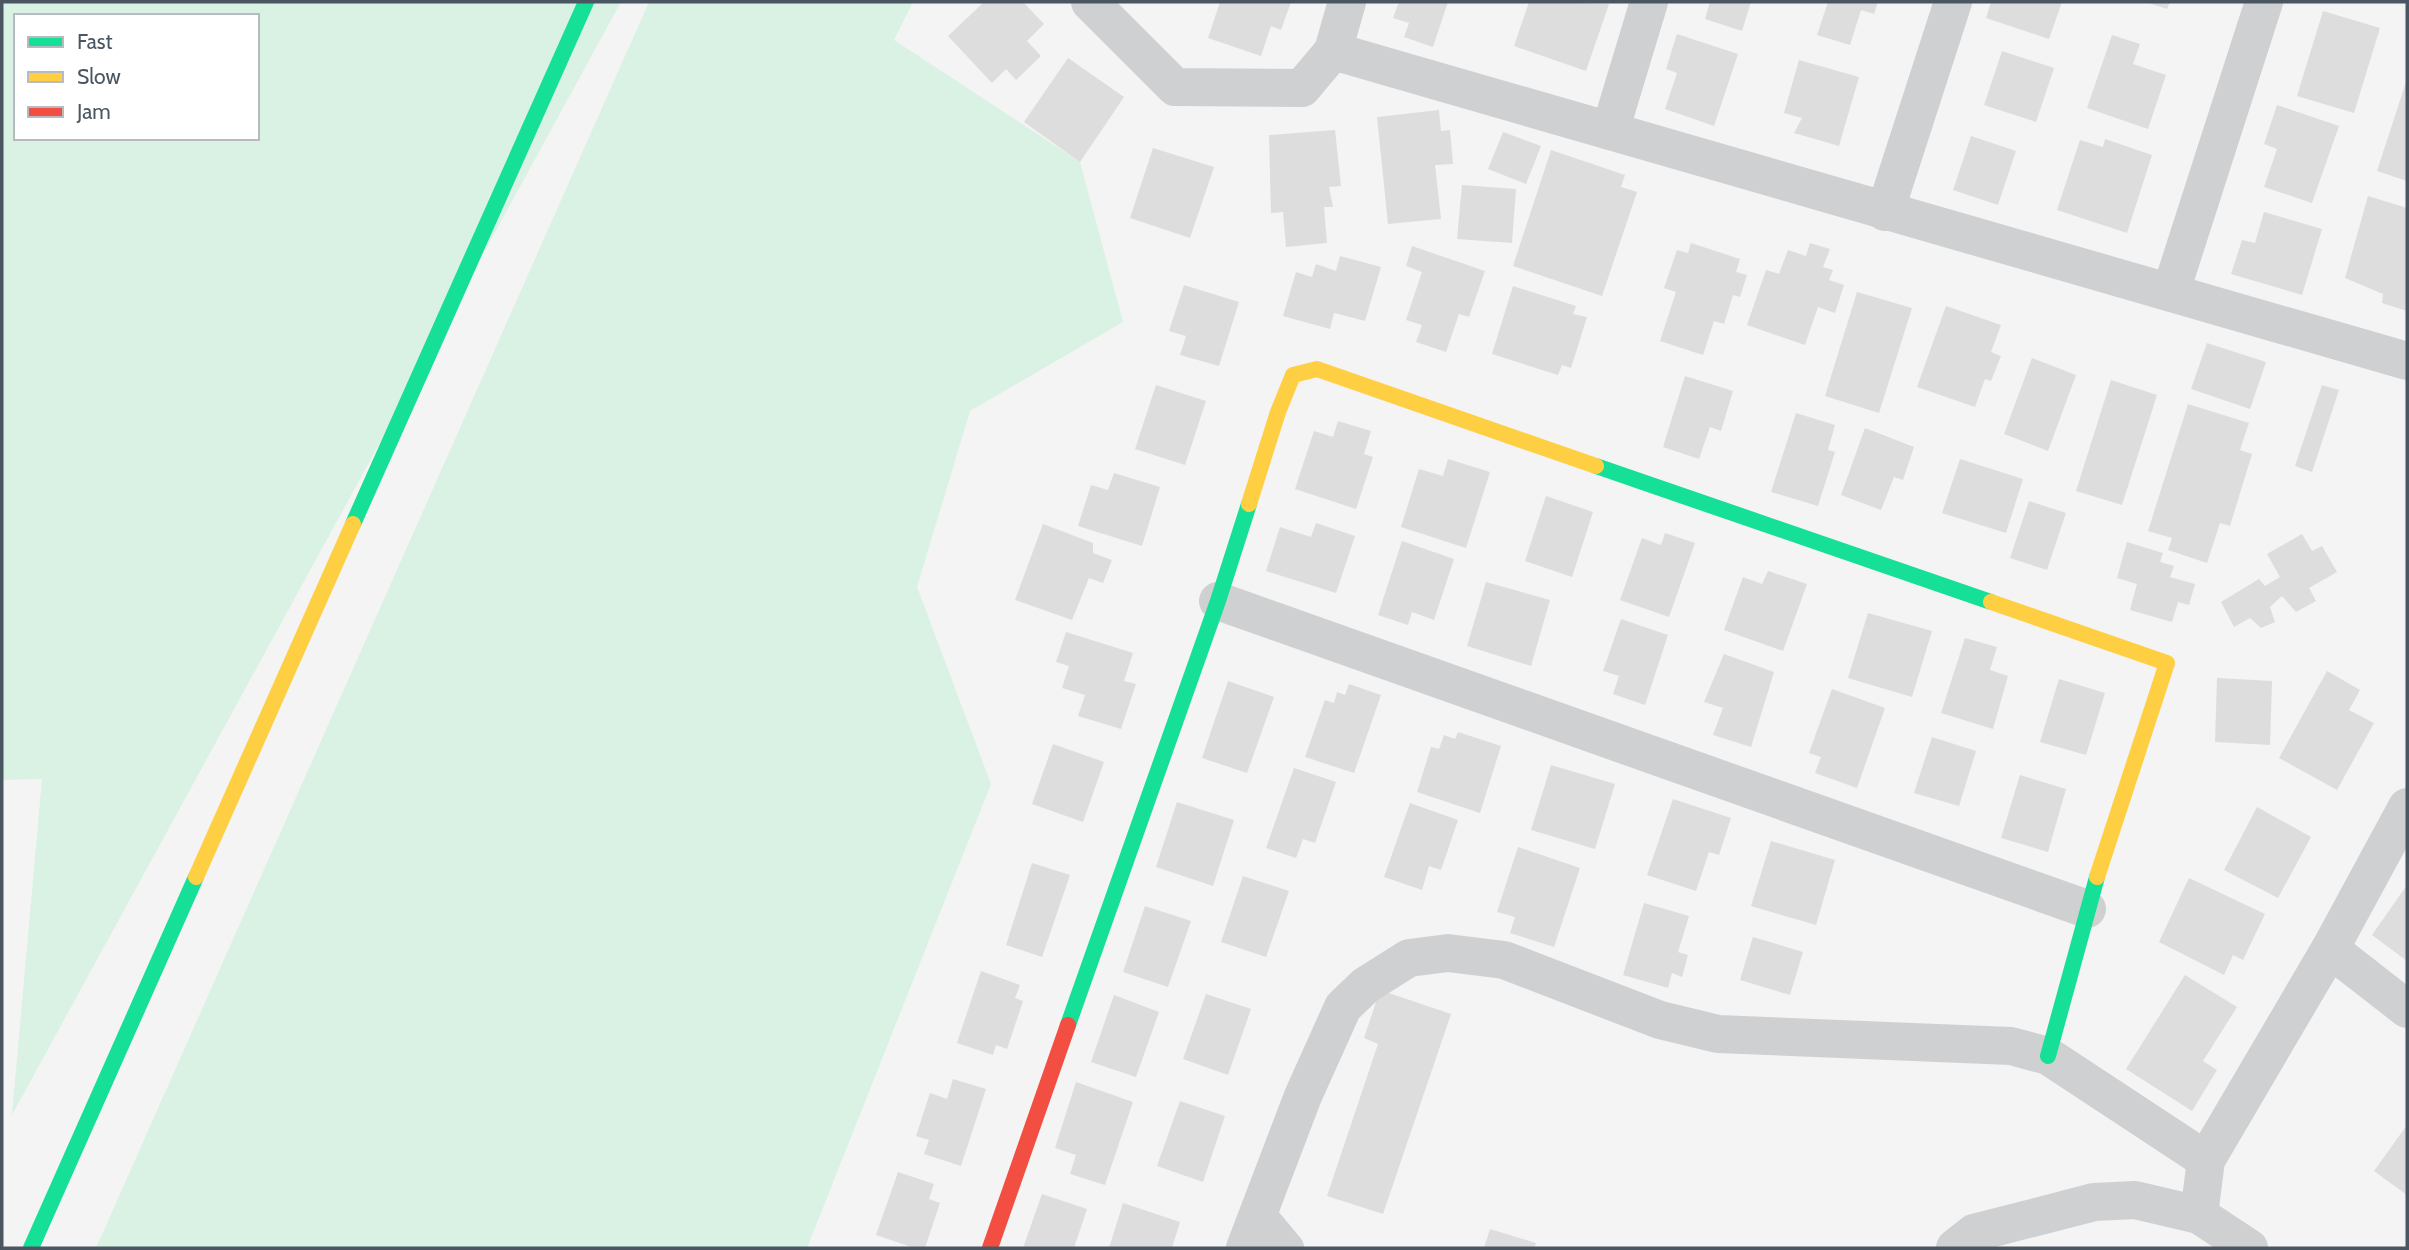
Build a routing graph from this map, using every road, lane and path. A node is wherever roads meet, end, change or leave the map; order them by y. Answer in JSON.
{"nodes":[{"id":1,"x":586,"y":2,"type":"edge"},
{"id":2,"x":1090,"y":2,"type":"edge"},
{"id":3,"x":1347,"y":2,"type":"edge"},
{"id":4,"x":1649,"y":2,"type":"edge"},
{"id":5,"x":1953,"y":2,"type":"edge"},
{"id":6,"x":2264,"y":2,"type":"edge"},
{"id":7,"x":1333,"y":51,"type":"junction"},
{"id":8,"x":1610,"y":131,"type":"junction"},
{"id":9,"x":1885,"y":212,"type":"junction"},
{"id":10,"x":2171,"y":291,"type":"junction"},
{"id":11,"x":2407,"y":361,"type":"edge"},
{"id":12,"x":1218,"y":601,"type":"junction"},
{"id":13,"x":2407,"y":807,"type":"edge"},
{"id":14,"x":2087,"y":909,"type":"junction"},
{"id":15,"x":2330,"y":949,"type":"junction"},
{"id":16,"x":2407,"y":1009,"type":"edge"},
{"id":17,"x":2048,"y":1056,"type":"junction"},
{"id":18,"x":2206,"y":1160,"type":"junction"},
{"id":19,"x":1258,"y":1212,"type":"junction"},
{"id":20,"x":2199,"y":1215,"type":"junction"},
{"id":21,"x":31,"y":1248,"type":"edge"},
{"id":22,"x":990,"y":1248,"type":"edge"},
{"id":23,"x":1245,"y":1248,"type":"edge"},
{"id":24,"x":1288,"y":1248,"type":"edge"},
{"id":25,"x":1955,"y":1248,"type":"edge"},
{"id":26,"x":2249,"y":1248,"type":"edge"}],
"edges":[{"from":1,"to":21,"type":"street"},
{"from":2,"to":7,"type":"street"},
{"from":3,"to":7,"type":"street"},
{"from":4,"to":8,"type":"street"},
{"from":5,"to":9,"type":"street"},
{"from":6,"to":10,"type":"street"},
{"from":7,"to":8,"type":"street"},
{"from":8,"to":9,"type":"street"},
{"from":9,"to":10,"type":"street"},
{"from":10,"to":11,"type":"street"},
{"from":12,"to":14,"type":"street"},
{"from":12,"to":14,"type":"street"},
{"from":12,"to":22,"type":"street"},
{"from":13,"to":15,"type":"street"},
{"from":14,"to":17,"type":"street"},
{"from":15,"to":16,"type":"street"},
{"from":15,"to":18,"type":"street"},
{"from":17,"to":18,"type":"street"},
{"from":17,"to":19,"type":"street"},
{"from":18,"to":20,"type":"street"},
{"from":19,"to":23,"type":"street"},
{"from":19,"to":24,"type":"lane"},
{"from":20,"to":25,"type":"street"},
{"from":20,"to":26,"type":"street"}]}
